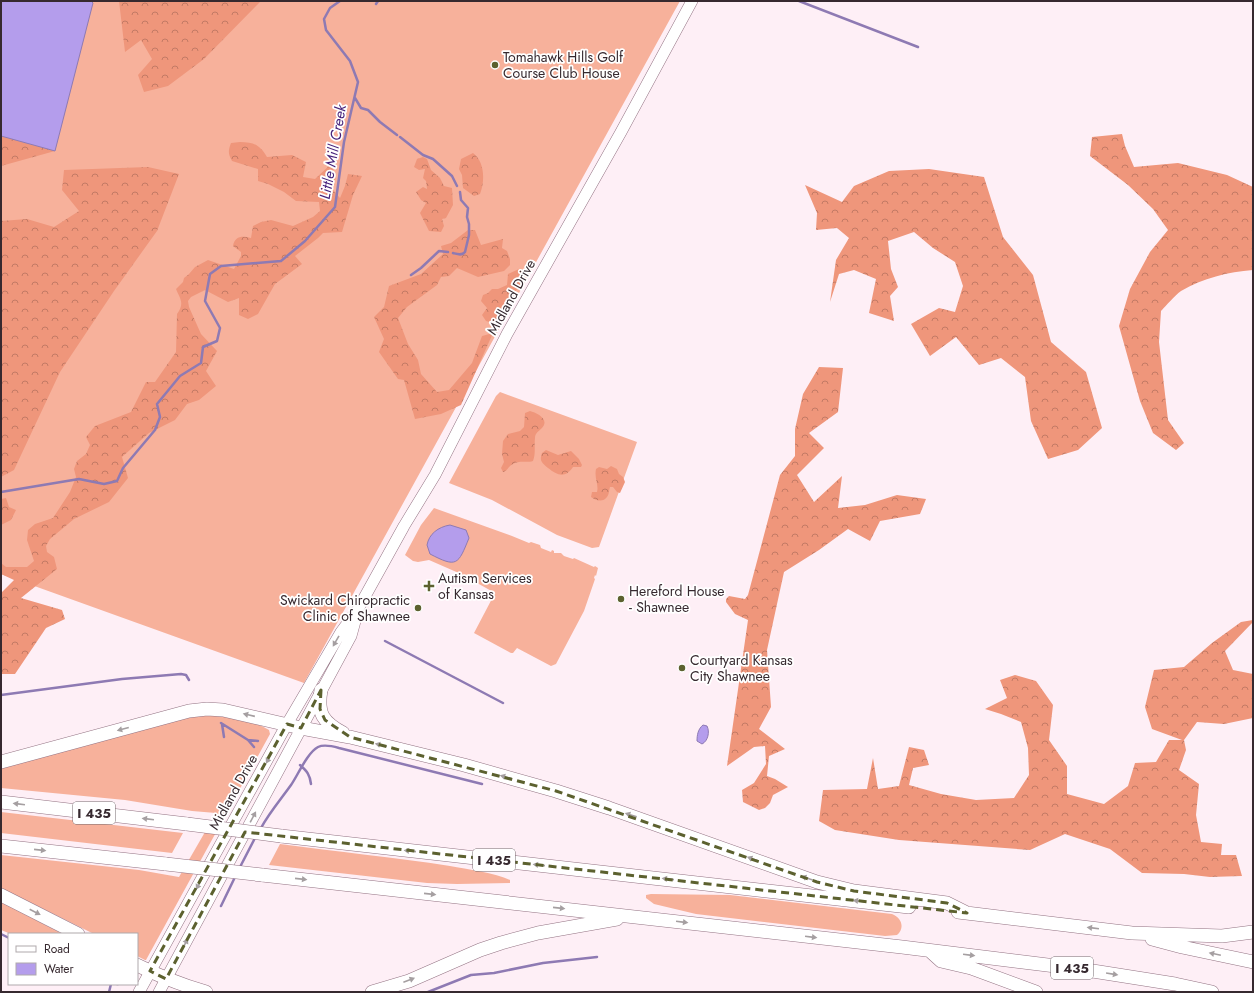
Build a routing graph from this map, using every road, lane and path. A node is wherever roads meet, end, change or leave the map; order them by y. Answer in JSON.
{"nodes":[{"id":1,"x":692,"y":1,"type":"edge"},
{"id":2,"x":358,"y":609,"type":"junction"},
{"id":3,"x":321,"y":690,"type":"junction"},
{"id":4,"x":288,"y":724,"type":"junction"},
{"id":5,"x":301,"y":728,"type":"junction"},
{"id":6,"x":350,"y":737,"type":"junction"},
{"id":7,"x":1,"y":762,"type":"edge"},
{"id":8,"x":1,"y":802,"type":"edge"},
{"id":9,"x":1,"y":846,"type":"edge"},
{"id":10,"x":1,"y":895,"type":"edge"},
{"id":11,"x":967,"y":913,"type":"junction"},
{"id":12,"x":630,"y":916,"type":"junction"},
{"id":13,"x":1253,"y":932,"type":"edge"},
{"id":14,"x":76,"y":933,"type":"edge"},
{"id":15,"x":1132,"y":933,"type":"junction"},
{"id":16,"x":930,"y":951,"type":"junction"},
{"id":17,"x":1253,"y":962,"type":"edge"},
{"id":18,"x":138,"y":966,"type":"edge"},
{"id":19,"x":150,"y":972,"type":"junction"},
{"id":20,"x":166,"y":979,"type":"junction"},
{"id":21,"x":139,"y":992,"type":"edge"},
{"id":22,"x":159,"y":992,"type":"edge"},
{"id":23,"x":206,"y":992,"type":"edge"},
{"id":24,"x":372,"y":992,"type":"edge"},
{"id":25,"x":1036,"y":992,"type":"edge"},
{"id":26,"x":1212,"y":992,"type":"edge"}],
"edges":[{"from":1,"to":2,"type":"main road","name":"Midland Drive"},
{"from":2,"to":3,"type":"main road","name":"Midland Drive"},
{"from":2,"to":4,"type":"main road","name":"Midland Drive","one_way":true},
{"from":3,"to":5,"type":"main road","name":"Midland Drive"},
{"from":3,"to":6,"type":"highway"},
{"from":4,"to":5,"type":"highway"},
{"from":4,"to":7,"type":"highway","one_way":true},
{"from":4,"to":19,"type":"main road","name":"Midland Drive","one_way":true},
{"from":5,"to":6,"type":"highway"},
{"from":20,"to":5,"type":"main road","name":"Midland Drive","one_way":true},
{"from":11,"to":6,"type":"highway","one_way":true},
{"from":11,"to":8,"type":"highway","number":"I 435","one_way":true,"bridge":true},
{"from":9,"to":12,"type":"highway","number":"I 435","one_way":true,"bridge":true},
{"from":10,"to":14,"type":"highway","one_way":true},
{"from":15,"to":11,"type":"highway","number":"I 435","one_way":true},
{"from":12,"to":16,"type":"highway","number":"I 435","one_way":true},
{"from":24,"to":12,"type":"highway","one_way":true},
{"from":13,"to":15,"type":"highway"},
{"from":17,"to":15,"type":"highway","number":"I 435","one_way":true},
{"from":16,"to":25,"type":"highway"},
{"from":16,"to":26,"type":"highway","number":"I 435","one_way":true},
{"from":18,"to":19,"type":"highway"},
{"from":19,"to":20,"type":"highway"},
{"from":19,"to":21,"type":"main road","name":"Midland Drive"},
{"from":20,"to":22,"type":"main road","name":"Midland Drive"},
{"from":20,"to":23,"type":"highway"}]}
